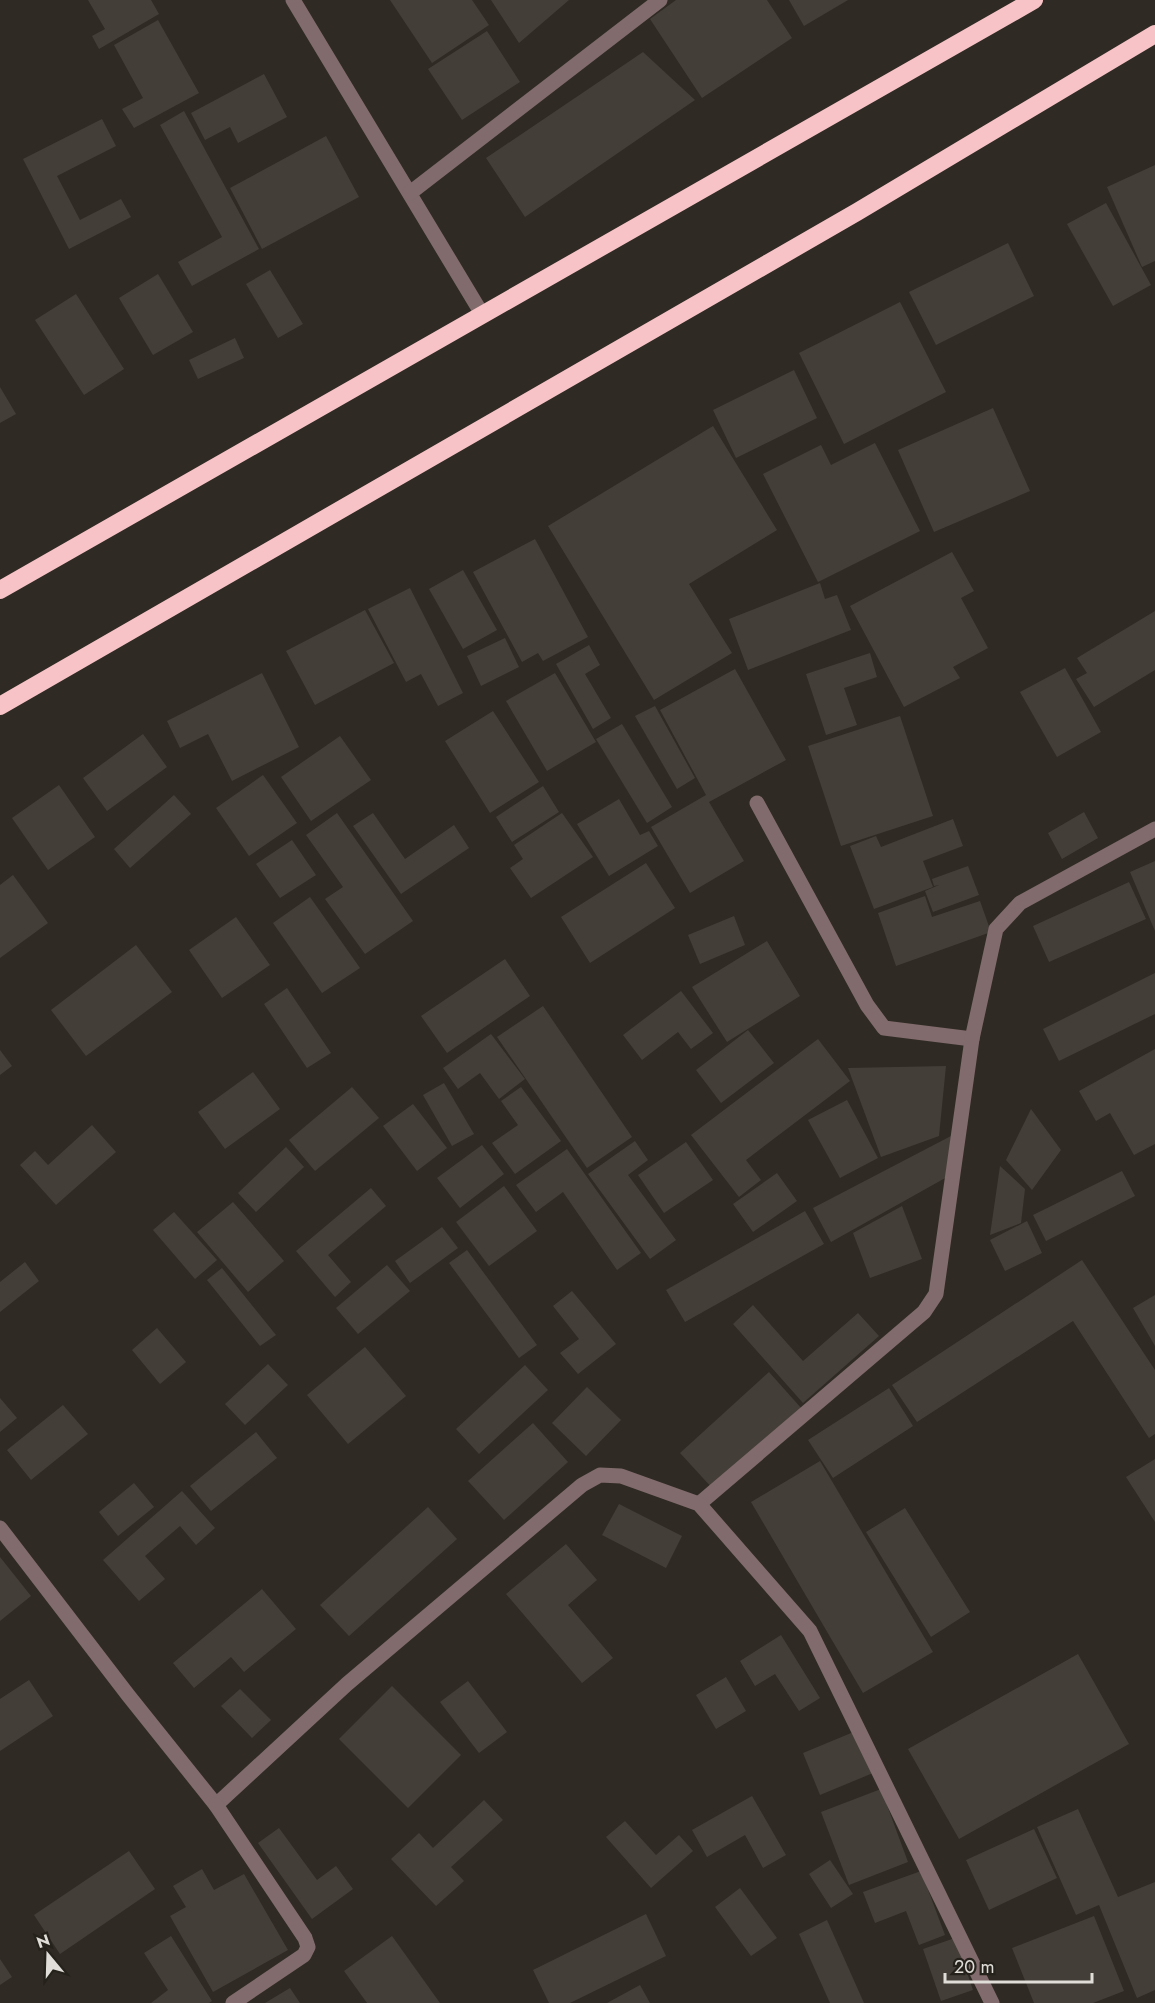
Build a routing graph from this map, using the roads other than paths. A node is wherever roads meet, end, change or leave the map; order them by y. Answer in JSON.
{"nodes":[{"id":1,"x":293,"y":0,"type":"edge"},
{"id":2,"x":660,"y":0,"type":"edge"},
{"id":3,"x":1034,"y":0,"type":"edge"},
{"id":4,"x":1155,"y":34,"type":"edge"},
{"id":5,"x":410,"y":193,"type":"junction"},
{"id":6,"x":482,"y":314,"type":"junction"},
{"id":7,"x":0,"y":590,"type":"edge"},
{"id":8,"x":0,"y":706,"type":"edge"},
{"id":9,"x":757,"y":803,"type":"dead end"},
{"id":10,"x":1155,"y":829,"type":"edge"},
{"id":11,"x":972,"y":1039,"type":"junction"},
{"id":12,"x":699,"y":1504,"type":"junction"},
{"id":13,"x":0,"y":1528,"type":"edge"},
{"id":14,"x":216,"y":1805,"type":"junction"},
{"id":15,"x":233,"y":2003,"type":"edge"},
{"id":16,"x":992,"y":2003,"type":"edge"}],
"edges":[{"from":1,"to":5,"type":"street"},
{"from":2,"to":5,"type":"street"},
{"from":3,"to":6,"type":"highway"},
{"from":4,"to":8,"type":"highway"},
{"from":5,"to":6,"type":"street"},
{"from":6,"to":7,"type":"highway"},
{"from":9,"to":11,"type":"street"},
{"from":10,"to":11,"type":"street"},
{"from":11,"to":12,"type":"street"},
{"from":12,"to":14,"type":"street"},
{"from":12,"to":16,"type":"street"},
{"from":13,"to":14,"type":"street"},
{"from":14,"to":15,"type":"street"}]}
